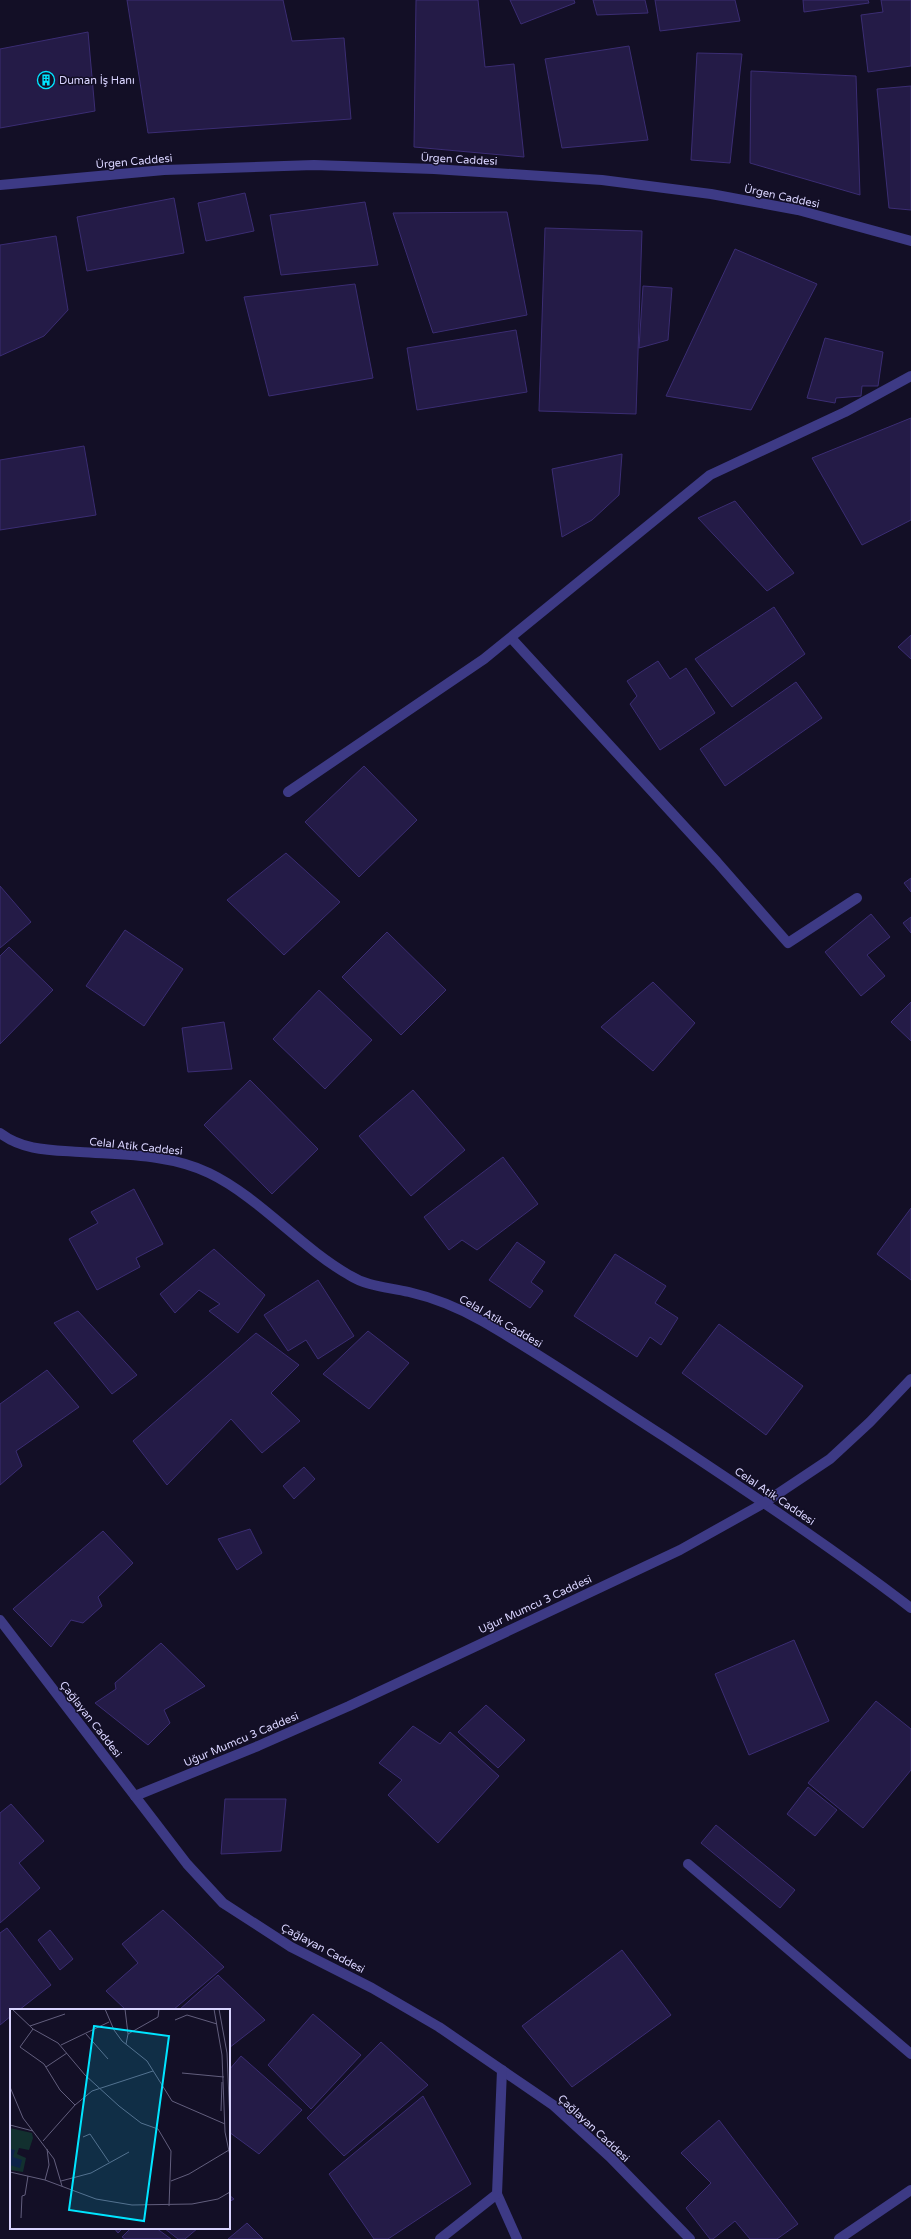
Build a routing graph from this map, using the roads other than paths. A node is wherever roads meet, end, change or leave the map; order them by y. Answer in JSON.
{"nodes":[{"id":1,"x":0,"y":185,"type":"edge"},
{"id":2,"x":911,"y":241,"type":"edge"},
{"id":3,"x":911,"y":376,"type":"edge"},
{"id":4,"x":511,"y":638,"type":"junction"},
{"id":5,"x":288,"y":792,"type":"dead end"},
{"id":6,"x":857,"y":898,"type":"dead end"},
{"id":7,"x":0,"y":1133,"type":"edge"},
{"id":8,"x":911,"y":1379,"type":"edge"},
{"id":9,"x":764,"y":1503,"type":"junction"},
{"id":10,"x":911,"y":1608,"type":"edge"},
{"id":11,"x":0,"y":1620,"type":"edge"},
{"id":12,"x":135,"y":1796,"type":"junction"},
{"id":13,"x":688,"y":1864,"type":"dead end"},
{"id":14,"x":911,"y":2054,"type":"edge"},
{"id":15,"x":502,"y":2070,"type":"junction"},
{"id":16,"x":911,"y":2190,"type":"edge"},
{"id":17,"x":496,"y":2194,"type":"junction"},
{"id":18,"x":440,"y":2239,"type":"edge"},
{"id":19,"x":517,"y":2239,"type":"edge"},
{"id":20,"x":690,"y":2239,"type":"edge"},
{"id":21,"x":838,"y":2239,"type":"edge"}],
"edges":[{"from":1,"to":2,"type":"street","name":"Ürgen Caddesi"},
{"from":3,"to":4,"type":"street"},
{"from":4,"to":5,"type":"street"},
{"from":4,"to":6,"type":"street"},
{"from":7,"to":9,"type":"street","name":"Celal Atik Caddesi"},
{"from":8,"to":9,"type":"street","name":"Uğur Mumcu 3 Caddesi"},
{"from":9,"to":10,"type":"street","name":"Celal Atik Caddesi"},
{"from":9,"to":12,"type":"street","name":"Uğur Mumcu 3 Caddesi"},
{"from":11,"to":12,"type":"street","name":"Çağlayan Caddesi"},
{"from":12,"to":15,"type":"street","name":"Çağlayan Caddesi"},
{"from":13,"to":14,"type":"street"},
{"from":15,"to":17,"type":"street"},
{"from":15,"to":20,"type":"street","name":"Çağlayan Caddesi"},
{"from":16,"to":21,"type":"street"},
{"from":17,"to":18,"type":"street"},
{"from":17,"to":19,"type":"street"}]}
